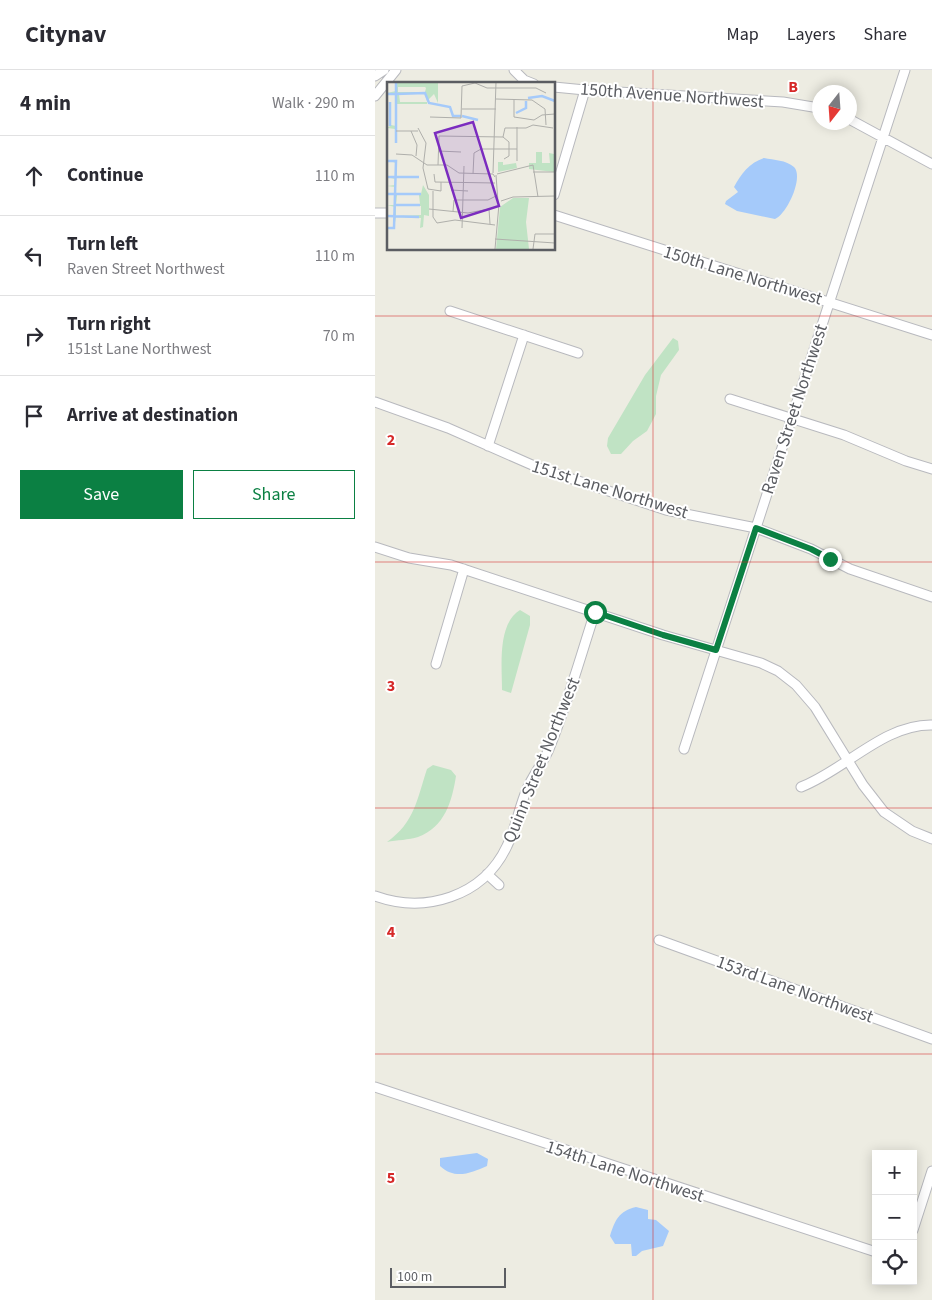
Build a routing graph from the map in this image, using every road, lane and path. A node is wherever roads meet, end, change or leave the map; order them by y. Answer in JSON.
{"nodes":[{"id":1,"x":384,"y":70,"type":"edge"},
{"id":2,"x":396,"y":70,"type":"edge"},
{"id":3,"x":514,"y":70,"type":"edge"},
{"id":4,"x":905,"y":70,"type":"edge"},
{"id":5,"x":375,"y":76,"type":"edge"},
{"id":6,"x":528,"y":82,"type":"edge"},
{"id":7,"x":555,"y":87,"type":"edge"},
{"id":8,"x":585,"y":90,"type":"junction"},
{"id":9,"x":375,"y":96,"type":"edge"},
{"id":10,"x":812,"y":107,"type":"edge"},
{"id":11,"x":857,"y":122,"type":"edge"},
{"id":12,"x":883,"y":136,"type":"junction"},
{"id":13,"x":932,"y":164,"type":"edge"},
{"id":14,"x":555,"y":192,"type":"edge"},
{"id":15,"x":555,"y":215,"type":"edge"},
{"id":16,"x":829,"y":302,"type":"junction"},
{"id":17,"x":450,"y":311,"type":"dead end"},
{"id":18,"x":932,"y":335,"type":"edge"},
{"id":19,"x":524,"y":336,"type":"junction"},
{"id":20,"x":579,"y":354,"type":"dead end"},
{"id":21,"x":730,"y":399,"type":"dead end"},
{"id":22,"x":375,"y":402,"type":"edge"},
{"id":23,"x":791,"y":418,"type":"junction"},
{"id":24,"x":488,"y":446,"type":"junction"},
{"id":25,"x":932,"y":469,"type":"edge"},
{"id":26,"x":756,"y":528,"type":"junction"},
{"id":27,"x":375,"y":546,"type":"edge"},
{"id":28,"x":464,"y":569,"type":"junction"},
{"id":29,"x":932,"y":597,"type":"edge"},
{"id":30,"x":595,"y":612,"type":"junction"},
{"id":31,"x":716,"y":650,"type":"junction"},
{"id":32,"x":436,"y":664,"type":"dead end"},
{"id":33,"x":932,"y":725,"type":"edge"},
{"id":34,"x":684,"y":749,"type":"dead end"},
{"id":35,"x":849,"y":761,"type":"junction"},
{"id":36,"x":801,"y":787,"type":"dead end"},
{"id":37,"x":932,"y":839,"type":"edge"},
{"id":38,"x":487,"y":874,"type":"junction"},
{"id":39,"x":499,"y":885,"type":"dead end"},
{"id":40,"x":375,"y":896,"type":"edge"},
{"id":41,"x":659,"y":940,"type":"dead end"},
{"id":42,"x":932,"y":1039,"type":"edge"},
{"id":43,"x":375,"y":1087,"type":"edge"},
{"id":44,"x":932,"y":1171,"type":"edge"},
{"id":45,"x":917,"y":1218,"type":"edge"},
{"id":46,"x":872,"y":1251,"type":"edge"}],
"edges":[{"from":1,"to":5,"type":"street"},
{"from":2,"to":9,"type":"street"},
{"from":3,"to":6,"type":"street"},
{"from":4,"to":12,"type":"street","name":"Raven Street Northwest"},
{"from":7,"to":8,"type":"street","name":"150th Avenue Northwest"},
{"from":8,"to":10,"type":"street","name":"150th Avenue Northwest"},
{"from":8,"to":14,"type":"street"},
{"from":11,"to":12,"type":"street"},
{"from":12,"to":13,"type":"street"},
{"from":12,"to":16,"type":"street","name":"Raven Street Northwest"},
{"from":15,"to":16,"type":"street","name":"150th Lane Northwest"},
{"from":16,"to":18,"type":"street","name":"150th Lane Northwest"},
{"from":16,"to":23,"type":"street","name":"Raven Street Northwest"},
{"from":17,"to":19,"type":"street"},
{"from":19,"to":20,"type":"street"},
{"from":19,"to":24,"type":"street"},
{"from":21,"to":23,"type":"street"},
{"from":22,"to":24,"type":"street","name":"151st Lane Northwest"},
{"from":23,"to":25,"type":"street"},
{"from":23,"to":26,"type":"street","name":"Raven Street Northwest"},
{"from":24,"to":26,"type":"street","name":"151st Lane Northwest"},
{"from":26,"to":29,"type":"street","name":"151st Lane Northwest"},
{"from":26,"to":31,"type":"street","name":"Raven Street Northwest"},
{"from":27,"to":28,"type":"street"},
{"from":28,"to":30,"type":"street"},
{"from":28,"to":32,"type":"street"},
{"from":30,"to":31,"type":"street"},
{"from":30,"to":38,"type":"street","name":"Quinn Street Northwest"},
{"from":31,"to":34,"type":"street","name":"Raven Street Northwest"},
{"from":31,"to":35,"type":"street"},
{"from":33,"to":35,"type":"street"},
{"from":35,"to":36,"type":"street"},
{"from":35,"to":37,"type":"street"},
{"from":38,"to":39,"type":"street"},
{"from":38,"to":40,"type":"street"},
{"from":41,"to":42,"type":"street","name":"153rd Lane Northwest"},
{"from":43,"to":46,"type":"street","name":"154th Lane Northwest"},
{"from":44,"to":45,"type":"street"}]}
